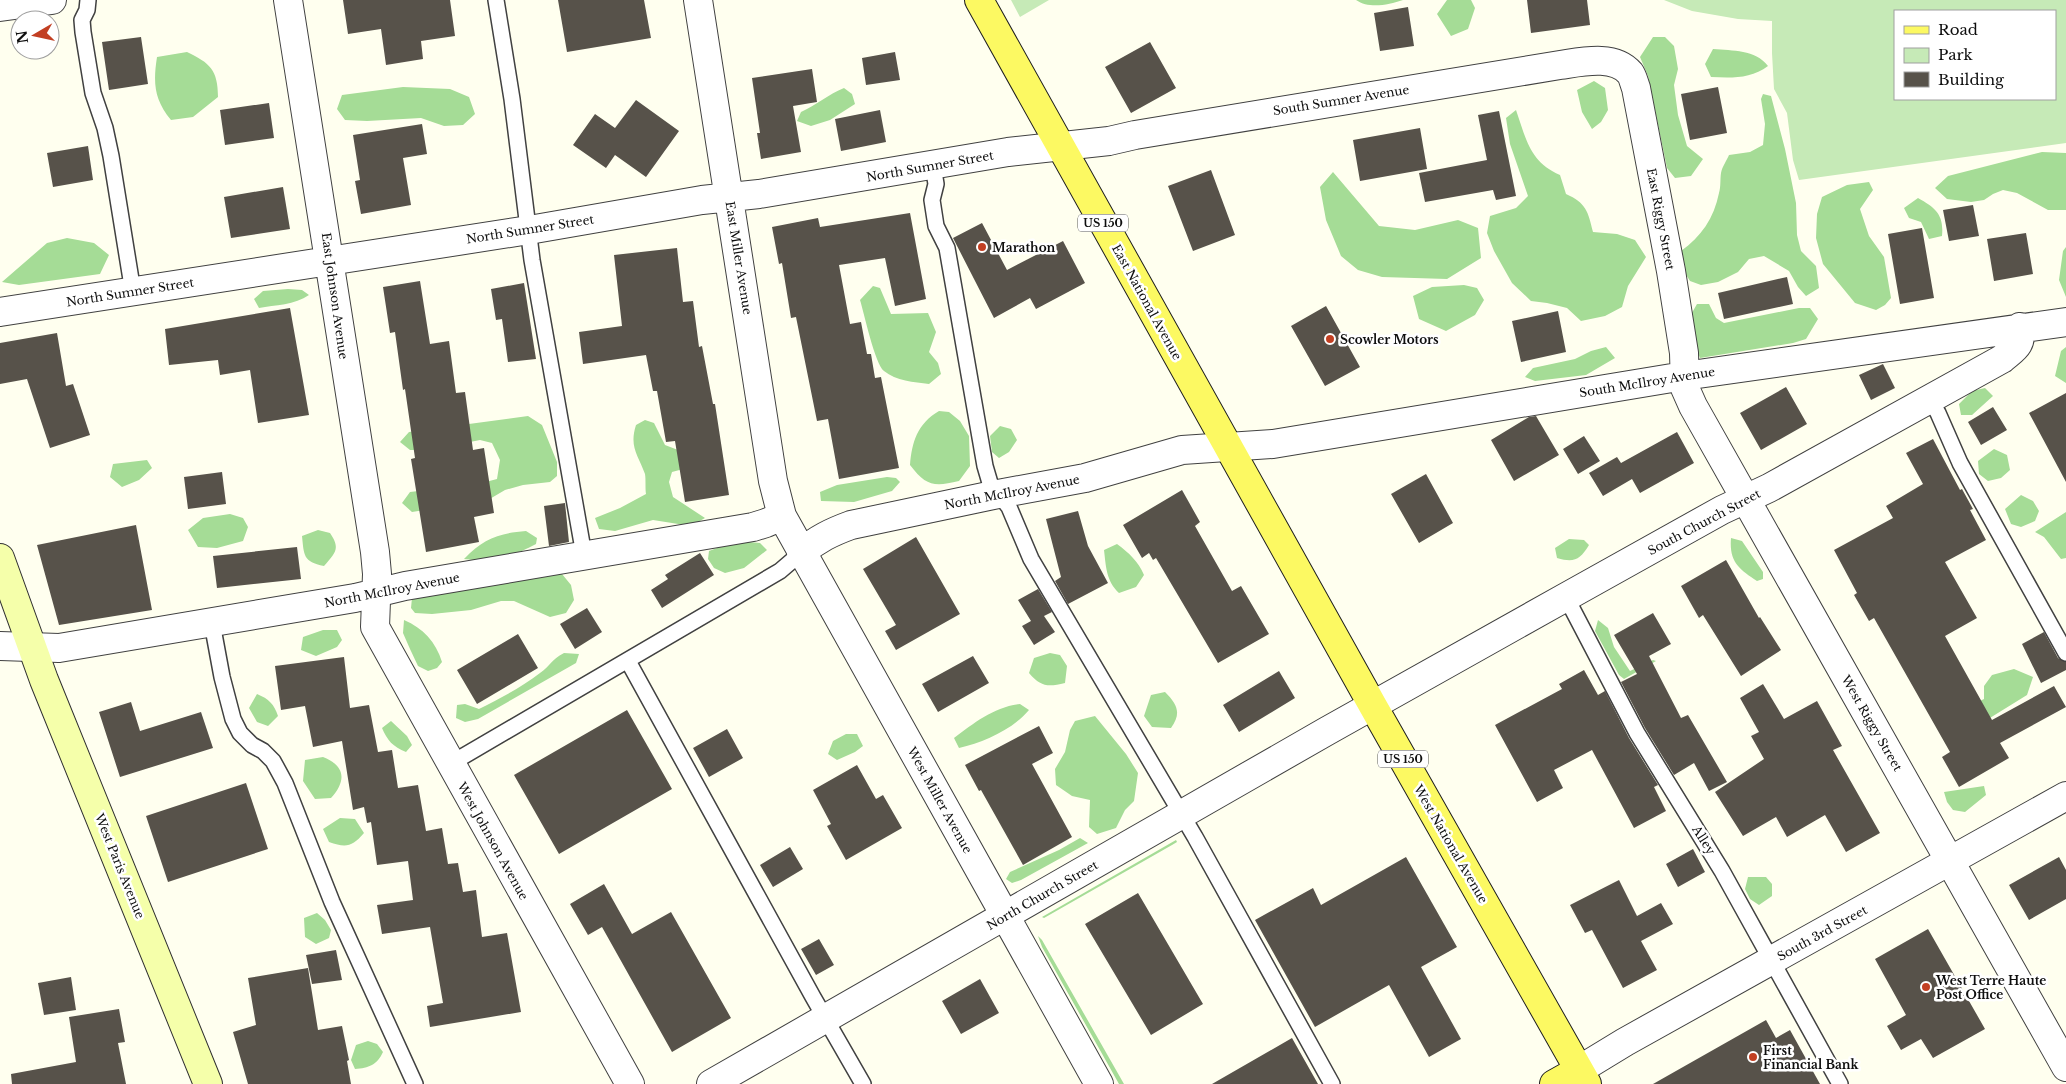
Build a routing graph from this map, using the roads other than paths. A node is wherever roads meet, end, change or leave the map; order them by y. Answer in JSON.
{"nodes":[{"id":1,"x":52,"y":0,"type":"edge"},
{"id":2,"x":88,"y":0,"type":"edge"},
{"id":3,"x":288,"y":0,"type":"edge"},
{"id":4,"x":496,"y":0,"type":"edge"},
{"id":5,"x":698,"y":0,"type":"edge"},
{"id":6,"x":979,"y":0,"type":"edge"},
{"id":7,"x":0,"y":7,"type":"edge"},
{"id":8,"x":1622,"y":67,"type":"joint"},
{"id":9,"x":1060,"y":146,"type":"junction"},
{"id":10,"x":933,"y":166,"type":"junction"},
{"id":11,"x":730,"y":197,"type":"junction"},
{"id":12,"x":529,"y":230,"type":"junction"},
{"id":13,"x":329,"y":261,"type":"junction"},
{"id":14,"x":132,"y":292,"type":"junction"},
{"id":15,"x":0,"y":312,"type":"edge"},
{"id":16,"x":2066,"y":322,"type":"edge"},
{"id":17,"x":2020,"y":327,"type":"junction"},
{"id":18,"x":1684,"y":376,"type":"junction"},
{"id":19,"x":1929,"y":398,"type":"junction"},
{"id":20,"x":1229,"y":447,"type":"junction"},
{"id":21,"x":998,"y":494,"type":"junction"},
{"id":22,"x":1746,"y":499,"type":"junction"},
{"id":23,"x":782,"y":516,"type":"junction"},
{"id":24,"x":801,"y":553,"type":"junction"},
{"id":25,"x":584,"y":555,"type":"junction"},
{"id":26,"x":0,"y":558,"type":"edge"},
{"id":27,"x":376,"y":592,"type":"junction"},
{"id":28,"x":1566,"y":597,"type":"junction"},
{"id":29,"x":212,"y":623,"type":"junction"},
{"id":30,"x":0,"y":646,"type":"edge"},
{"id":31,"x":32,"y":648,"type":"junction"},
{"id":32,"x":2066,"y":653,"type":"edge"},
{"id":33,"x":628,"y":661,"type":"junction"},
{"id":34,"x":1372,"y":706,"type":"junction"},
{"id":35,"x":450,"y":764,"type":"junction"},
{"id":36,"x":2066,"y":796,"type":"edge"},
{"id":37,"x":1182,"y":814,"type":"junction"},
{"id":38,"x":1950,"y":860,"type":"junction"},
{"id":39,"x":1005,"y":917,"type":"junction"},
{"id":40,"x":1772,"y":961,"type":"junction"},
{"id":41,"x":826,"y":1019,"type":"junction"},
{"id":42,"x":2066,"y":1067,"type":"edge"},
{"id":43,"x":1583,"y":1077,"type":"edge"},
{"id":44,"x":208,"y":1084,"type":"edge"},
{"id":45,"x":415,"y":1084,"type":"edge"},
{"id":46,"x":630,"y":1084,"type":"edge"},
{"id":47,"x":711,"y":1084,"type":"edge"},
{"id":48,"x":863,"y":1084,"type":"edge"},
{"id":49,"x":1099,"y":1084,"type":"edge"},
{"id":50,"x":1332,"y":1084,"type":"edge"},
{"id":51,"x":1554,"y":1084,"type":"edge"},
{"id":52,"x":1840,"y":1084,"type":"edge"}],
"edges":[{"from":1,"to":7,"type":"street"},
{"from":2,"to":14,"type":"lane"},
{"from":3,"to":13,"type":"street","name":"East Johnson Avenue"},
{"from":4,"to":12,"type":"lane"},
{"from":5,"to":11,"type":"street","name":"East Miller Avenue"},
{"from":6,"to":9,"type":"main road","name":"East National Avenue","number":"US 150"},
{"from":8,"to":9,"type":"street","name":"South Sumner Avenue"},
{"from":8,"to":18,"type":"street","name":"East Riggy Street"},
{"from":9,"to":10,"type":"street","name":"North Sumner Street"},
{"from":9,"to":20,"type":"main road","name":"East National Avenue","number":"US 150"},
{"from":10,"to":11,"type":"street","name":"North Sumner Street"},
{"from":10,"to":21,"type":"lane"},
{"from":11,"to":12,"type":"street","name":"North Sumner Street"},
{"from":11,"to":23,"type":"street","name":"East Miller Avenue"},
{"from":12,"to":13,"type":"street","name":"North Sumner Street"},
{"from":12,"to":25,"type":"lane"},
{"from":13,"to":14,"type":"street","name":"North Sumner Street"},
{"from":13,"to":27,"type":"street","name":"East Johnson Avenue"},
{"from":14,"to":15,"type":"street","name":"North Sumner Street"},
{"from":16,"to":17,"type":"street","name":"South McIlroy Avenue"},
{"from":17,"to":18,"type":"street","name":"South McIlroy Avenue"},
{"from":17,"to":19,"type":"street","name":"South Church Street"},
{"from":18,"to":20,"type":"street","name":"South McIlroy Avenue"},
{"from":18,"to":22,"type":"street","name":"West Riggy Street"},
{"from":19,"to":22,"type":"street","name":"South Church Street"},
{"from":19,"to":32,"type":"lane"},
{"from":20,"to":21,"type":"street","name":"North McIlroy Avenue"},
{"from":20,"to":34,"type":"main road","name":"West National Avenue","number":"US 150"},
{"from":21,"to":24,"type":"street","name":"North McIlroy Avenue"},
{"from":21,"to":37,"type":"lane"},
{"from":22,"to":28,"type":"street","name":"South Church Street"},
{"from":22,"to":38,"type":"street","name":"West Riggy Street"},
{"from":23,"to":24,"type":"street","name":"West Miller Avenue"},
{"from":23,"to":25,"type":"street","name":"North McIlroy Avenue"},
{"from":24,"to":33,"type":"lane"},
{"from":24,"to":39,"type":"street","name":"West Miller Avenue"},
{"from":25,"to":27,"type":"street","name":"North McIlroy Avenue"},
{"from":26,"to":31,"type":"street","name":"West Paris Avenue"},
{"from":27,"to":29,"type":"street","name":"North McIlroy Avenue"},
{"from":27,"to":35,"type":"street","name":"West Johnson Avenue"},
{"from":28,"to":34,"type":"street","name":"South Church Street"},
{"from":28,"to":40,"type":"lane","name":"Alley"},
{"from":29,"to":31,"type":"street","name":"North McIlroy Avenue"},
{"from":29,"to":45,"type":"lane"},
{"from":30,"to":31,"type":"street","name":"North McIlroy Avenue"},
{"from":31,"to":44,"type":"street","name":"West Paris Avenue"},
{"from":33,"to":35,"type":"lane"},
{"from":33,"to":41,"type":"lane"},
{"from":34,"to":37,"type":"street","name":"North Church Street"},
{"from":34,"to":43,"type":"main road","name":"West National Avenue","number":"US 150"},
{"from":35,"to":46,"type":"street","name":"West Johnson Avenue"},
{"from":36,"to":38,"type":"street","name":"South 3rd Street"},
{"from":37,"to":39,"type":"street","name":"North Church Street"},
{"from":37,"to":50,"type":"lane"},
{"from":38,"to":40,"type":"street","name":"South 3rd Street"},
{"from":38,"to":42,"type":"street","name":"West Riggy Street"},
{"from":39,"to":41,"type":"street","name":"North Church Street"},
{"from":39,"to":49,"type":"street","name":"West Miller Avenue"},
{"from":40,"to":43,"type":"street","name":"South 3rd Street"},
{"from":40,"to":52,"type":"lane","name":"Alley"},
{"from":41,"to":47,"type":"street","name":"North Church Street"},
{"from":41,"to":48,"type":"lane"},
{"from":43,"to":51,"type":"main road"}]}
